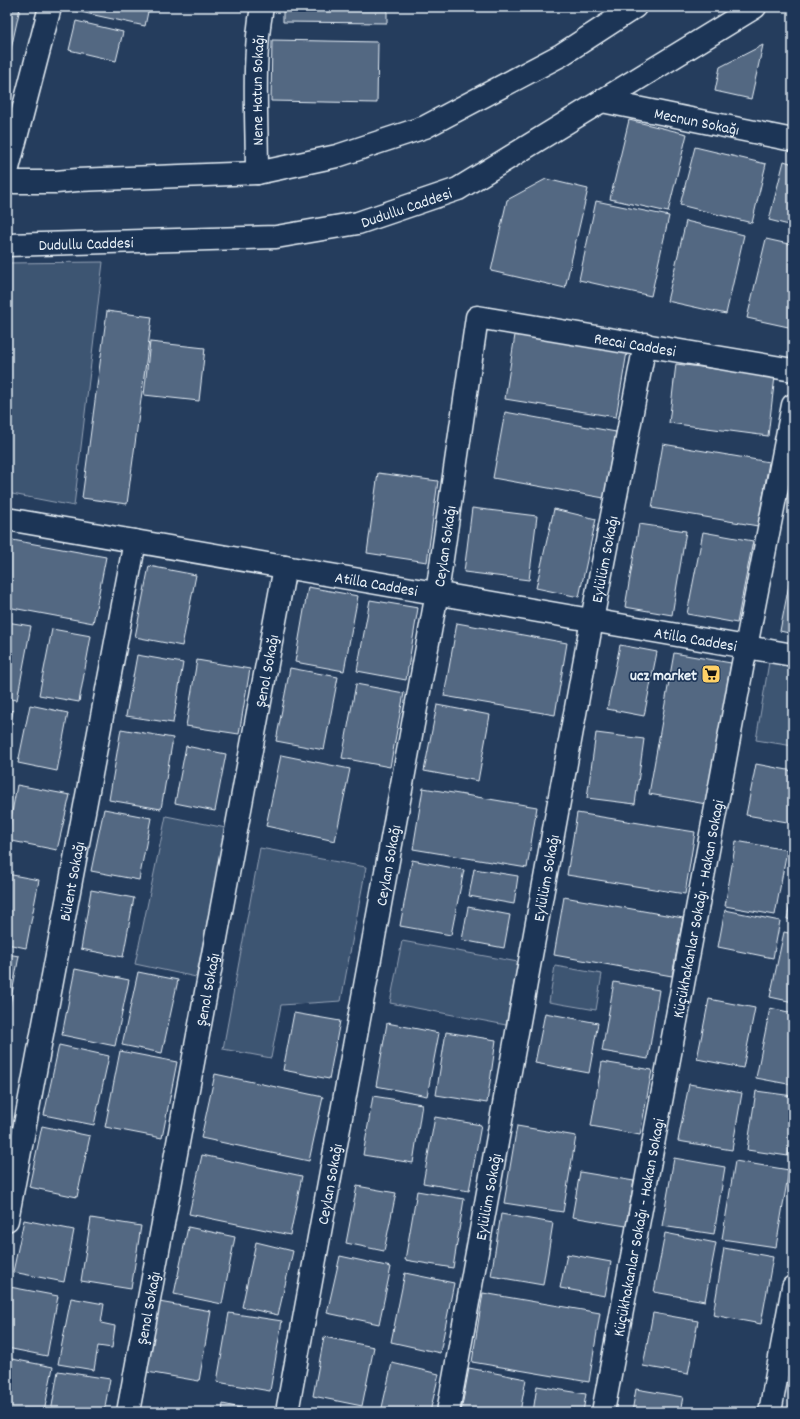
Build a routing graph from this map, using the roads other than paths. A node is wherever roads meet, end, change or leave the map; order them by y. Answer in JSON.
{"nodes":[{"id":1,"x":50,"y":7,"type":"edge"},
{"id":2,"x":262,"y":7,"type":"edge"},
{"id":3,"x":635,"y":7,"type":"edge"},
{"id":4,"x":755,"y":7,"type":"edge"},
{"id":5,"x":602,"y":101,"type":"junction"},
{"id":6,"x":793,"y":140,"type":"edge"},
{"id":7,"x":7,"y":172,"type":"edge"},
{"id":8,"x":258,"y":173,"type":"junction"},
{"id":9,"x":7,"y":182,"type":"edge"},
{"id":10,"x":7,"y":245,"type":"edge"},
{"id":11,"x":477,"y":317,"type":"joint"},
{"id":12,"x":644,"y":344,"type":"junction"},
{"id":13,"x":793,"y":370,"type":"edge"},
{"id":14,"x":793,"y":405,"type":"edge"},
{"id":15,"x":7,"y":519,"type":"edge"},
{"id":16,"x":135,"y":541,"type":"junction"},
{"id":17,"x":285,"y":567,"type":"junction"},
{"id":18,"x":437,"y":593,"type":"junction"},
{"id":19,"x":592,"y":620,"type":"junction"},
{"id":20,"x":746,"y":646,"type":"junction"},
{"id":21,"x":793,"y":654,"type":"edge"},
{"id":22,"x":7,"y":1220,"type":"edge"},
{"id":23,"x":793,"y":1287,"type":"edge"},
{"id":24,"x":128,"y":1412,"type":"edge"},
{"id":25,"x":287,"y":1412,"type":"edge"},
{"id":26,"x":448,"y":1412,"type":"edge"},
{"id":27,"x":603,"y":1412,"type":"edge"},
{"id":28,"x":770,"y":1412,"type":"edge"}],
"edges":[{"from":1,"to":7,"type":"street"},
{"from":2,"to":8,"type":"street","name":"Nene Hatun Sokağı"},
{"from":3,"to":8,"type":"street"},
{"from":4,"to":5,"type":"street","name":"Dudullu Caddesi"},
{"from":5,"to":6,"type":"street","name":"Mecnun Sokağı"},
{"from":5,"to":10,"type":"street","name":"Dudullu Caddesi"},
{"from":8,"to":9,"type":"street"},
{"from":11,"to":12,"type":"street","name":"Recai Caddesi"},
{"from":11,"to":18,"type":"street","name":"Ceylan Sokağı"},
{"from":12,"to":13,"type":"street","name":"Recai Caddesi"},
{"from":12,"to":19,"type":"street","name":"Eylülüm Sokağı"},
{"from":14,"to":20,"type":"street","name":"Küçükhakanlar Sokağı - Hakan Sokagi"},
{"from":15,"to":16,"type":"street","name":"Atilla Caddesi"},
{"from":16,"to":17,"type":"street","name":"Atilla Caddesi"},
{"from":16,"to":22,"type":"street","name":"Bülent Sokağı"},
{"from":17,"to":18,"type":"street","name":"Atilla Caddesi"},
{"from":17,"to":24,"type":"street","name":"Şenol Sokağı"},
{"from":18,"to":19,"type":"street","name":"Atilla Caddesi"},
{"from":18,"to":25,"type":"street","name":"Ceylan Sokağı"},
{"from":19,"to":20,"type":"street","name":"Atilla Caddesi"},
{"from":19,"to":26,"type":"street","name":"Eylülüm Sokağı"},
{"from":20,"to":21,"type":"street","name":"Atilla Caddesi"},
{"from":20,"to":27,"type":"street","name":"Küçükhakanlar Sokağı - Hakan Sokagi"},
{"from":23,"to":28,"type":"street"}]}
